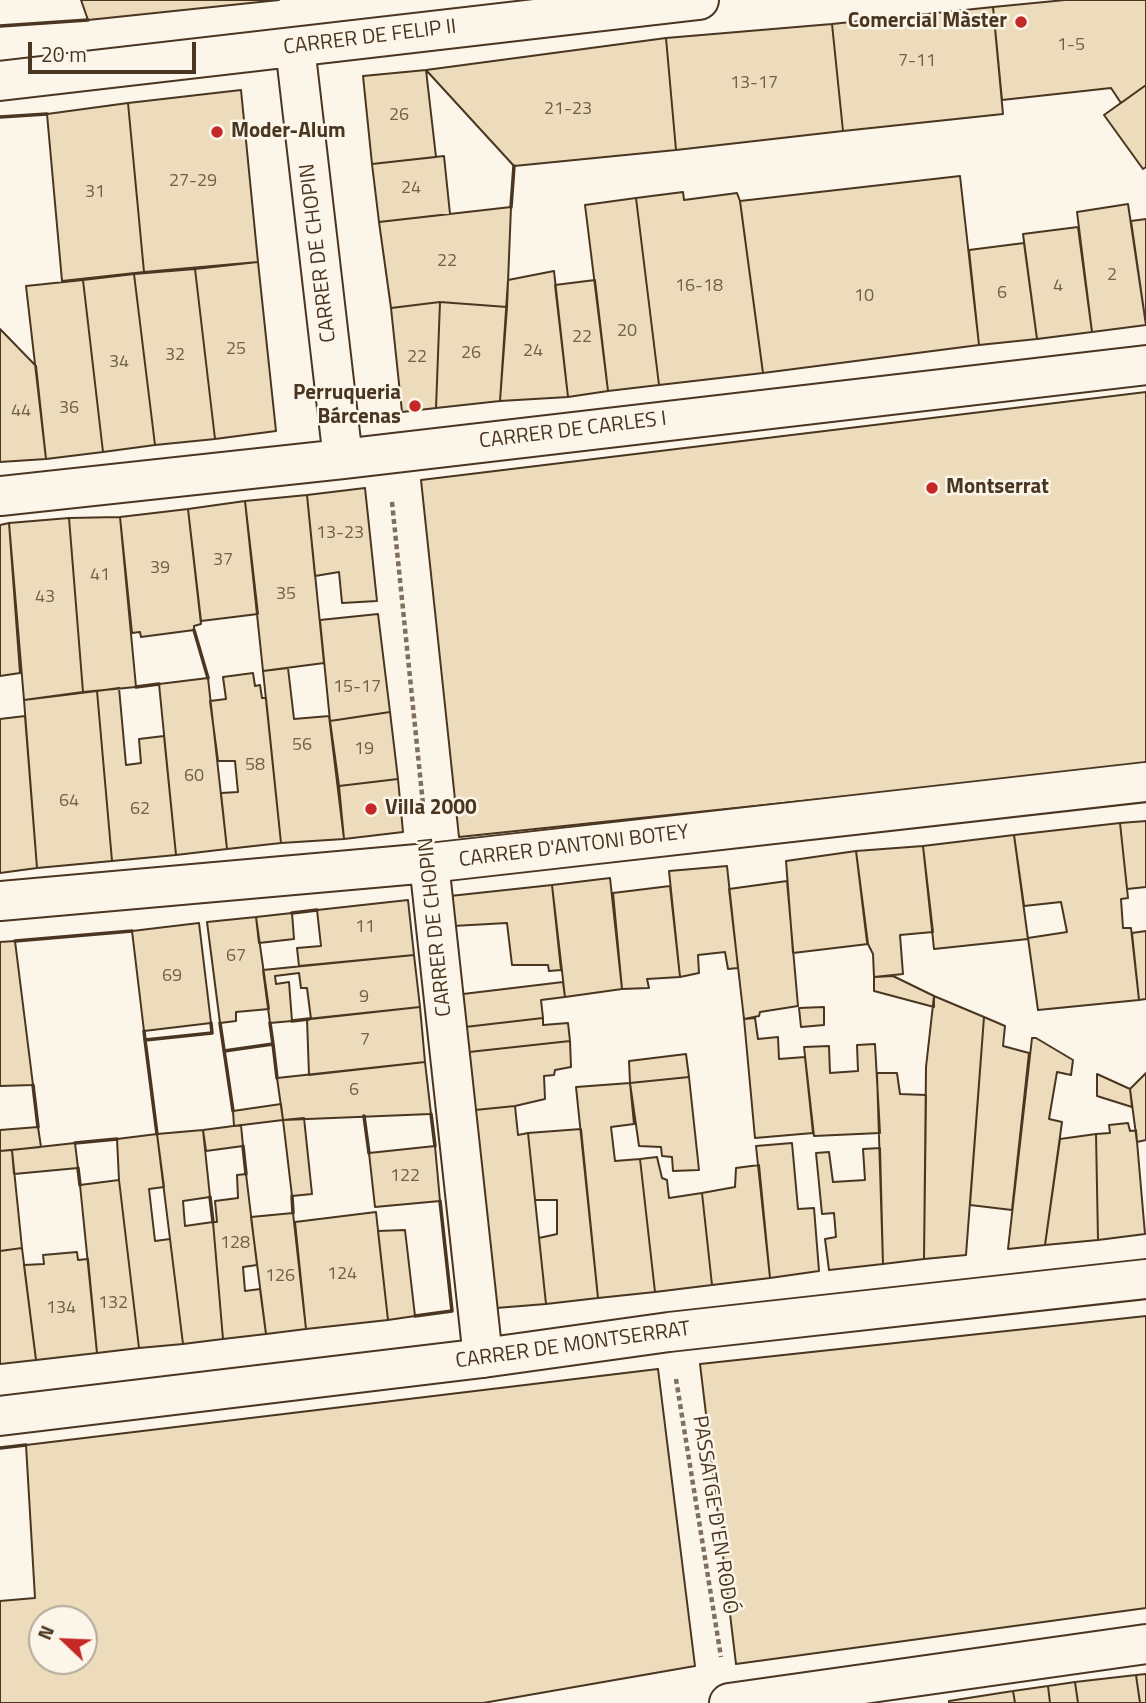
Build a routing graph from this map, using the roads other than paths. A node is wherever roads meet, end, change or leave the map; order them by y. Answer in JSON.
{"nodes":[{"id":1,"x":699,"y":0,"type":"edge"},
{"id":2,"x":295,"y":47,"type":"junction"},
{"id":3,"x":0,"y":81,"type":"edge"},
{"id":4,"x":1146,"y":365,"type":"edge"},
{"id":5,"x":343,"y":460,"type":"junction"},
{"id":6,"x":0,"y":496,"type":"edge"},
{"id":7,"x":1146,"y":782,"type":"edge"},
{"id":8,"x":429,"y":863,"type":"junction"},
{"id":9,"x":0,"y":901,"type":"edge"},
{"id":10,"x":1146,"y":1279,"type":"edge"},
{"id":11,"x":483,"y":1358,"type":"junction"},
{"id":12,"x":0,"y":1416,"type":"edge"},
{"id":13,"x":1146,"y":1644,"type":"edge"},
{"id":14,"x":729,"y":1703,"type":"edge"}],
"edges":[{"from":1,"to":2,"type":"street","name":"CARRER DE FELIP II"},
{"from":2,"to":3,"type":"street","name":"CARRER DE FELIP II"},
{"from":2,"to":5,"type":"street","name":"CARRER DE CHOPIN"},
{"from":4,"to":5,"type":"street","name":"CARRER DE CARLES I"},
{"from":5,"to":6,"type":"street","name":"CARRER DE CARLES I"},
{"from":7,"to":8,"type":"street","name":"CARRER D'ANTONI BOTEY"},
{"from":8,"to":9,"type":"street","name":"CARRER D'ANTONI BOTEY"},
{"from":8,"to":11,"type":"street","name":"CARRER DE CHOPIN"},
{"from":10,"to":11,"type":"street","name":"CARRER DE MONTSERRAT"},
{"from":11,"to":12,"type":"street","name":"CARRER DE MONTSERRAT"},
{"from":13,"to":14,"type":"street"}]}
